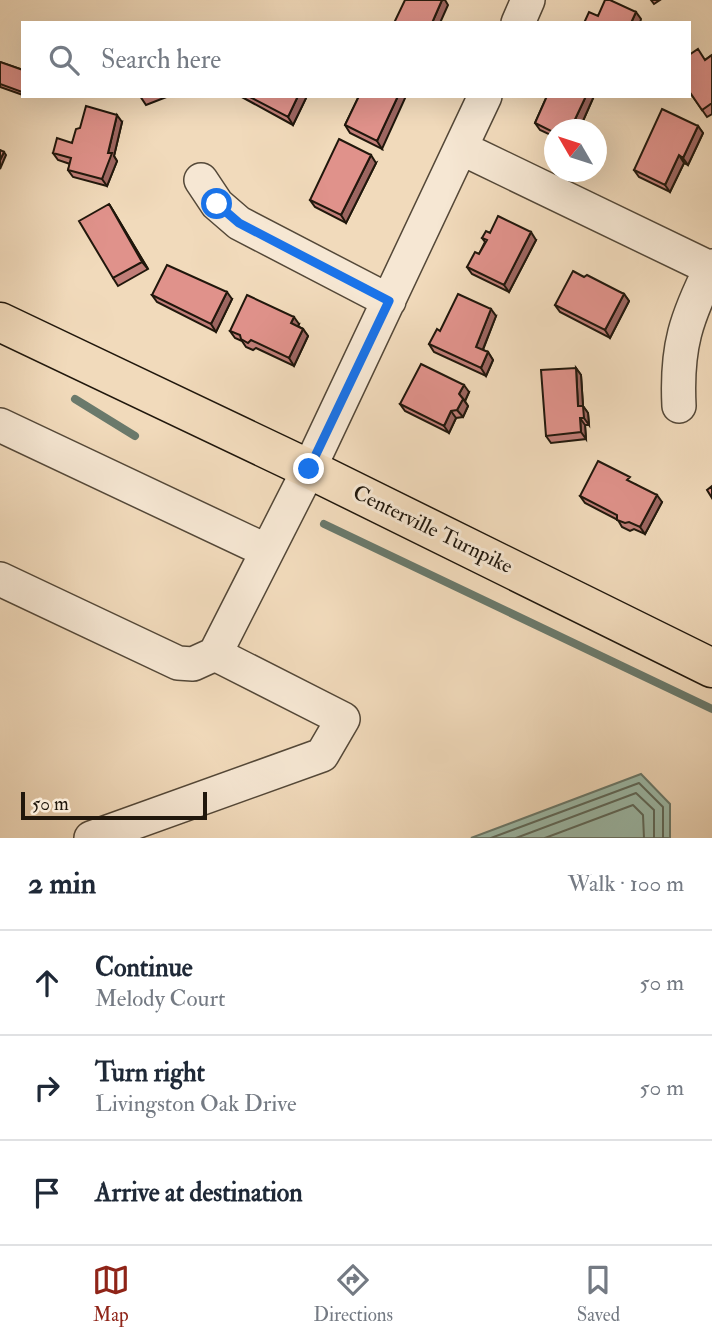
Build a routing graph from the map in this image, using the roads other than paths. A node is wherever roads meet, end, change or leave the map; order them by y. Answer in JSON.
{"nodes":[{"id":1,"x":528,"y":0,"type":"edge"},
{"id":2,"x":519,"y":21,"type":"edge"},
{"id":3,"x":484,"y":98,"type":"edge"},
{"id":4,"x":461,"y":148,"type":"junction"},
{"id":5,"x":201,"y":180,"type":"dead end"},
{"id":6,"x":712,"y":268,"type":"edge"},
{"id":7,"x":389,"y":301,"type":"junction"},
{"id":8,"x":0,"y":322,"type":"edge"},
{"id":9,"x":679,"y":406,"type":"dead end"},
{"id":10,"x":0,"y":425,"type":"edge"},
{"id":11,"x":309,"y":469,"type":"junction"},
{"id":12,"x":267,"y":551,"type":"junction"},
{"id":13,"x":0,"y":579,"type":"edge"},
{"id":14,"x":215,"y":654,"type":"junction"},
{"id":15,"x":712,"y":668,"type":"edge"},
{"id":16,"x":91,"y":838,"type":"edge"}],
"edges":[{"from":1,"to":2,"type":"street"},
{"from":3,"to":4,"type":"street"},
{"from":4,"to":6,"type":"street"},
{"from":4,"to":7,"type":"street"},
{"from":5,"to":7,"type":"street"},
{"from":6,"to":9,"type":"street"},
{"from":7,"to":11,"type":"street"},
{"from":8,"to":11,"type":"main road","name":"Centerville Turnpike"},
{"from":10,"to":12,"type":"street"},
{"from":11,"to":12,"type":"street"},
{"from":11,"to":15,"type":"main road","name":"Centerville Turnpike"},
{"from":12,"to":14,"type":"street"},
{"from":13,"to":14,"type":"street"},
{"from":14,"to":16,"type":"street"}]}
